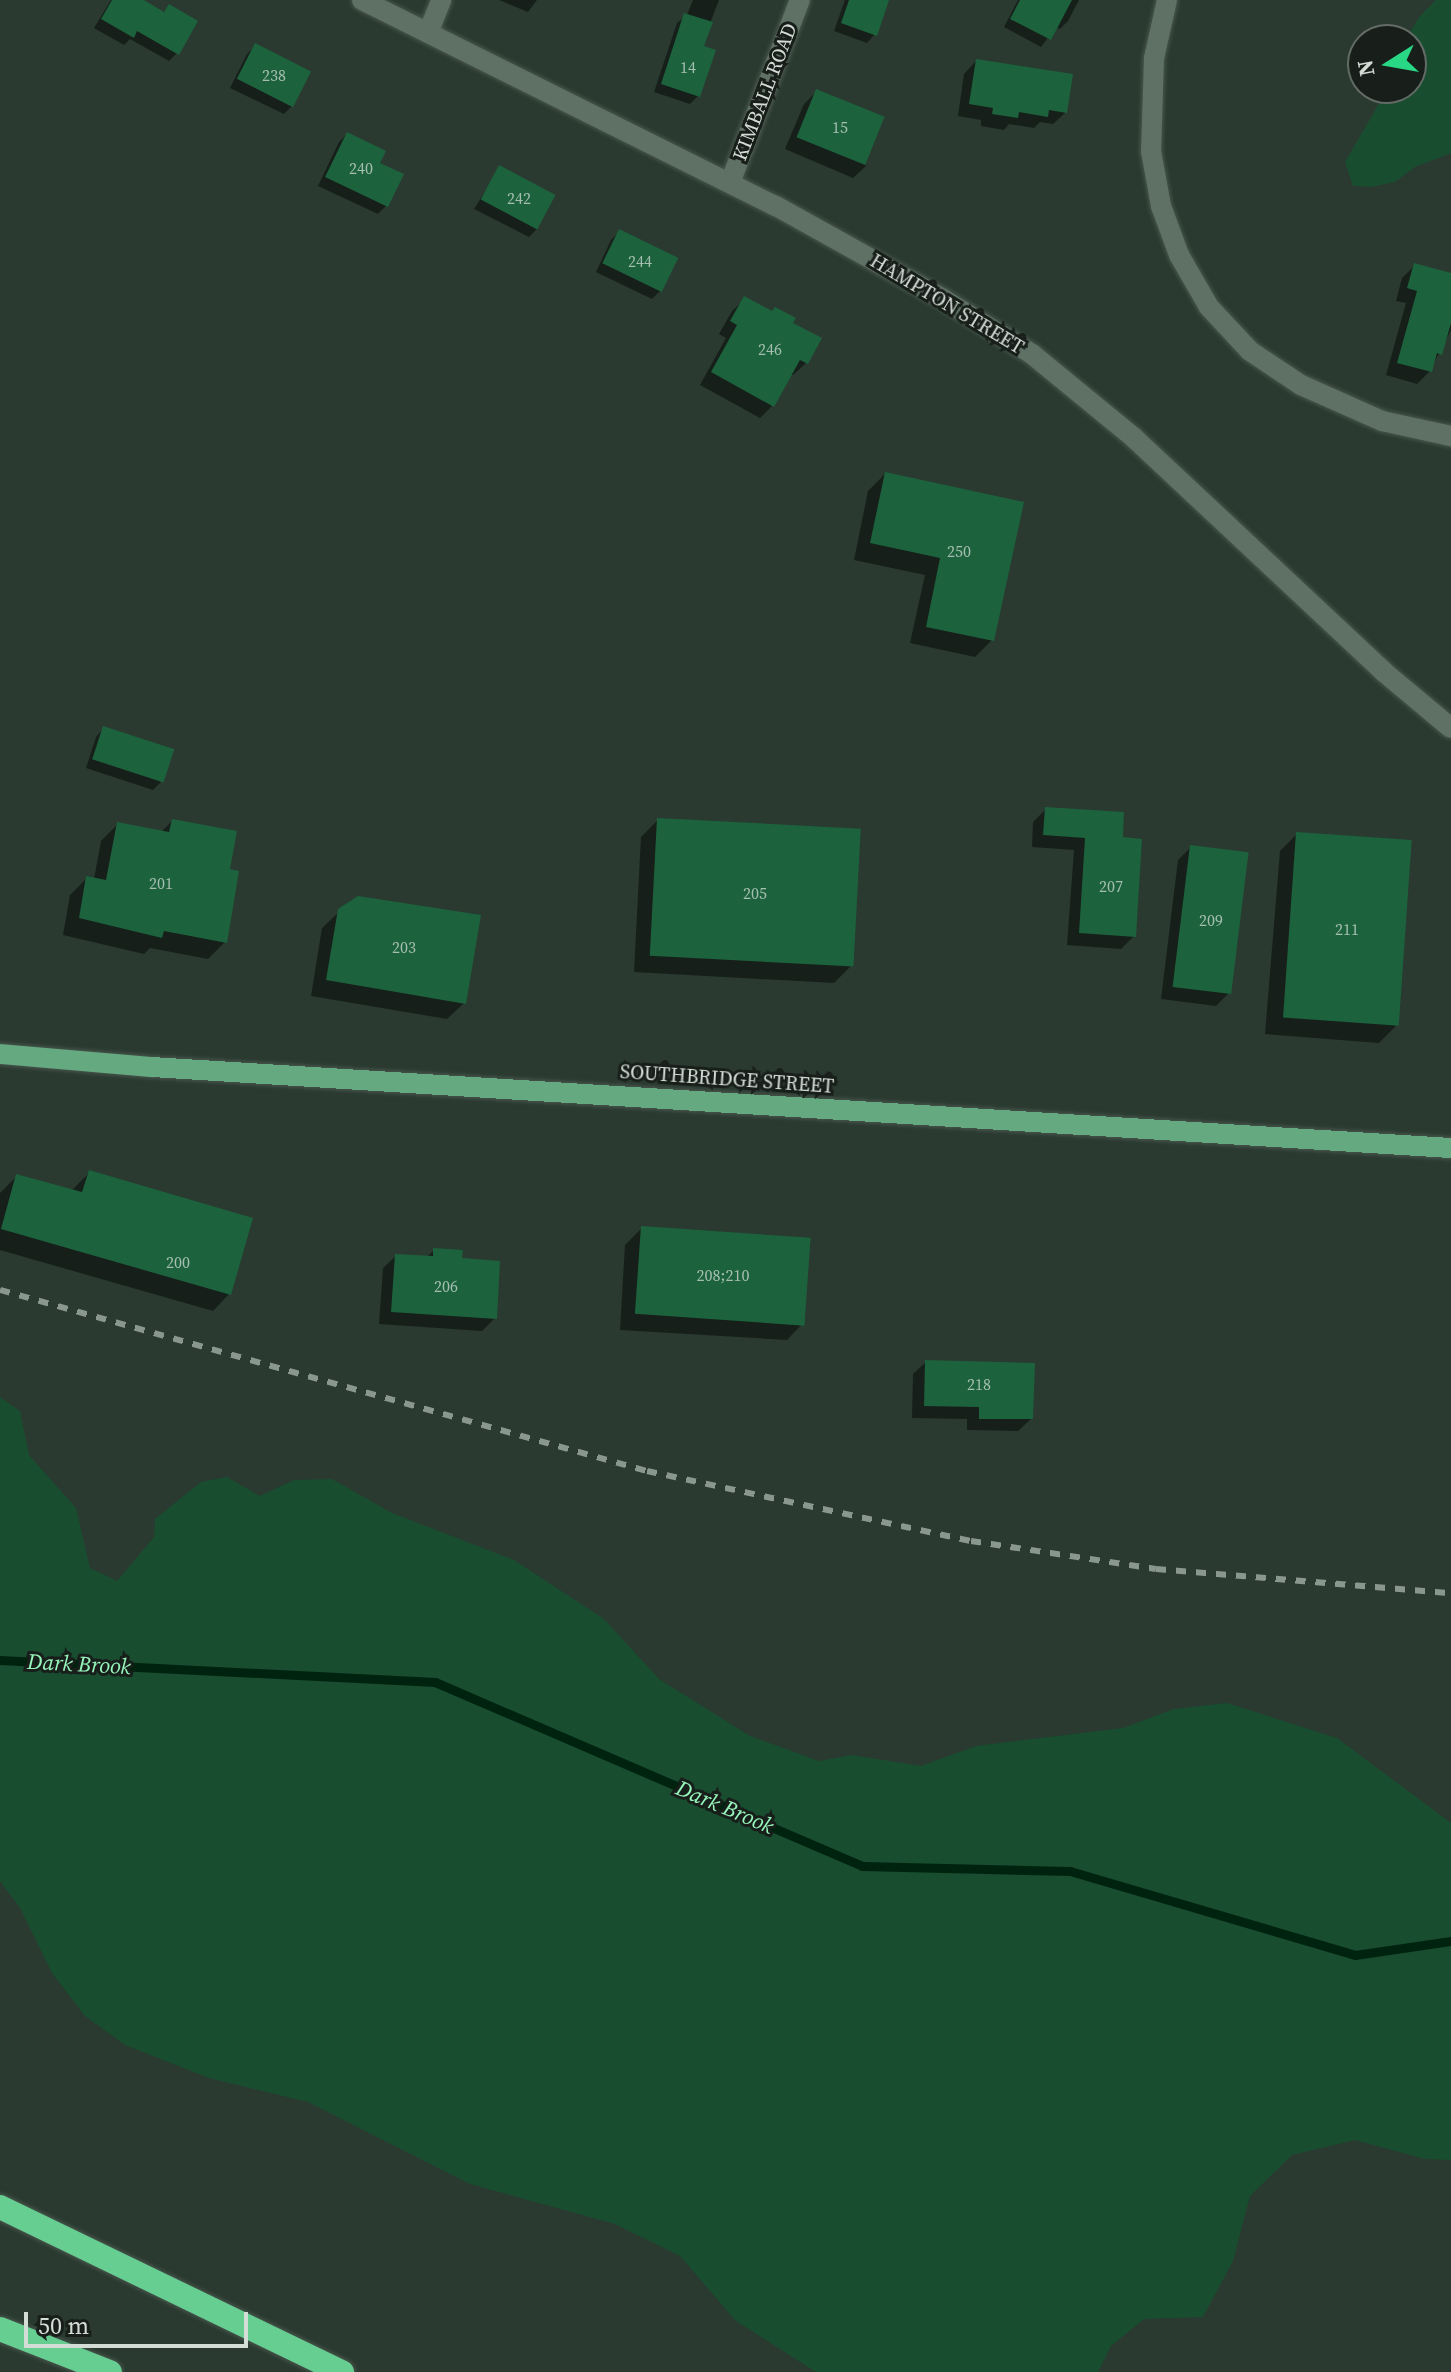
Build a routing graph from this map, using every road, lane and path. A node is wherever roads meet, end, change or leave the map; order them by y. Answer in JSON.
{"nodes":[{"id":1,"x":362,"y":0,"type":"edge"},
{"id":2,"x":441,"y":0,"type":"edge"},
{"id":3,"x":800,"y":0,"type":"edge"},
{"id":4,"x":1167,"y":0,"type":"edge"},
{"id":5,"x":428,"y":33,"type":"junction"},
{"id":6,"x":730,"y":183,"type":"junction"},
{"id":7,"x":1451,"y":436,"type":"edge"},
{"id":8,"x":1451,"y":728,"type":"edge"},
{"id":9,"x":0,"y":1054,"type":"edge"},
{"id":10,"x":1451,"y":1148,"type":"edge"},
{"id":11,"x":0,"y":2207,"type":"edge"},
{"id":12,"x":0,"y":2329,"type":"edge"},
{"id":13,"x":110,"y":2372,"type":"edge"},
{"id":14,"x":342,"y":2372,"type":"edge"}],
"edges":[{"from":1,"to":5,"type":"street","name":"HAMPTON STREET"},
{"from":2,"to":5,"type":"street"},
{"from":3,"to":6,"type":"street","name":"KIMBALL ROAD"},
{"from":4,"to":7,"type":"street"},
{"from":5,"to":6,"type":"street","name":"HAMPTON STREET"},
{"from":6,"to":8,"type":"street","name":"HAMPTON STREET"},
{"from":9,"to":10,"type":"main road","name":"SOUTHBRIDGE STREET"},
{"from":11,"to":14,"type":"highway"},
{"from":12,"to":13,"type":"highway"}]}
